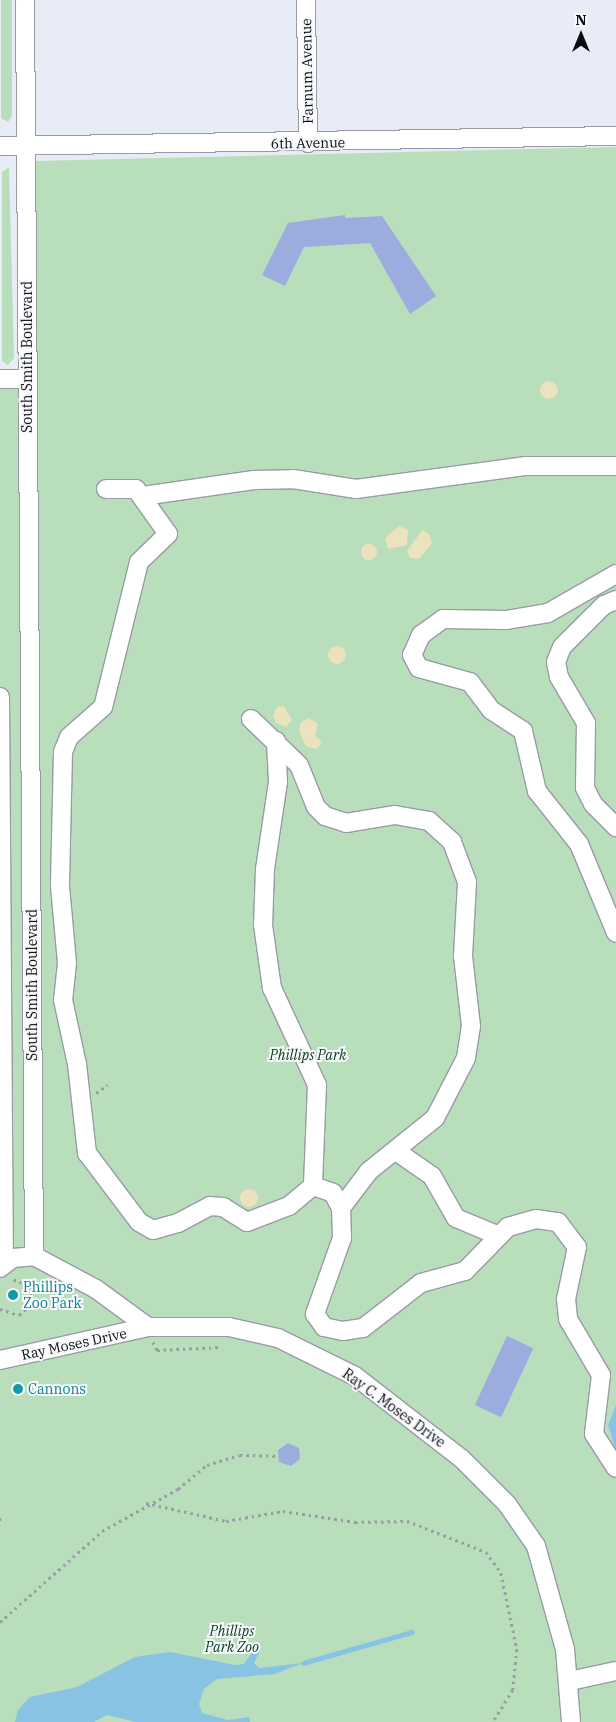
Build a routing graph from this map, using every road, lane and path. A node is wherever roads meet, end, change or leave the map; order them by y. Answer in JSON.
{"nodes":[{"id":1,"x":25,"y":0,"type":"edge"},
{"id":2,"x":306,"y":0,"type":"edge"},
{"id":3,"x":616,"y":136,"type":"edge"},
{"id":4,"x":308,"y":143,"type":"junction"},
{"id":5,"x":26,"y":145,"type":"junction"},
{"id":6,"x":0,"y":146,"type":"edge"},
{"id":7,"x":0,"y":379,"type":"edge"},
{"id":8,"x":27,"y":379,"type":"junction"},
{"id":9,"x":616,"y":466,"type":"edge"},
{"id":10,"x":106,"y":489,"type":"dead end"},
{"id":11,"x":143,"y":496,"type":"junction"},
{"id":12,"x":616,"y":574,"type":"edge"},
{"id":13,"x":616,"y":600,"type":"edge"},
{"id":14,"x":0,"y":696,"type":"edge"},
{"id":15,"x":0,"y":715,"type":"edge"},
{"id":16,"x":30,"y":715,"type":"junction"},
{"id":17,"x":251,"y":719,"type":"dead end"},
{"id":18,"x":276,"y":742,"type":"junction"},
{"id":19,"x":616,"y":827,"type":"edge"},
{"id":20,"x":616,"y":933,"type":"edge"},
{"id":21,"x":2,"y":1117,"type":"edge"},
{"id":22,"x":33,"y":1118,"type":"junction"},
{"id":23,"x":396,"y":1151,"type":"junction"},
{"id":24,"x":312,"y":1186,"type":"junction"},
{"id":25,"x":341,"y":1208,"type":"junction"},
{"id":26,"x":499,"y":1236,"type":"junction"},
{"id":27,"x":34,"y":1256,"type":"junction"},
{"id":28,"x":3,"y":1271,"type":"edge"},
{"id":29,"x":0,"y":1309,"type":"edge"},
{"id":30,"x":150,"y":1334,"type":"junction"},
{"id":31,"x":222,"y":1347,"type":"dead end"},
{"id":32,"x":0,"y":1360,"type":"edge"},
{"id":33,"x":279,"y":1456,"type":"dead end"},
{"id":34,"x":616,"y":1468,"type":"edge"},
{"id":35,"x":146,"y":1503,"type":"junction"},
{"id":36,"x":0,"y":1518,"type":"edge"},
{"id":37,"x":0,"y":1525,"type":"edge"},
{"id":38,"x":0,"y":1622,"type":"edge"},
{"id":39,"x":616,"y":1671,"type":"edge"},
{"id":40,"x":570,"y":1681,"type":"junction"},
{"id":41,"x":493,"y":1722,"type":"edge"},
{"id":42,"x":571,"y":1722,"type":"edge"}],
"edges":[{"from":1,"to":5,"type":"street","name":"South Smith Boulevard"},
{"from":2,"to":4,"type":"street","name":"Farnum Avenue"},
{"from":3,"to":4,"type":"street","name":"6th Avenue"},
{"from":4,"to":5,"type":"street","name":"6th Avenue"},
{"from":5,"to":6,"type":"street","name":"6th Avenue"},
{"from":5,"to":8,"type":"street","name":"South Smith Boulevard"},
{"from":7,"to":8,"type":"street"},
{"from":8,"to":16,"type":"street","name":"South Smith Boulevard"},
{"from":9,"to":11,"type":"street"},
{"from":10,"to":11,"type":"street"},
{"from":11,"to":24,"type":"street"},
{"from":12,"to":20,"type":"street"},
{"from":13,"to":19,"type":"street"},
{"from":14,"to":15,"type":"street","name":"South Smith Boulevard"},
{"from":15,"to":16,"type":"street"},
{"from":15,"to":21,"type":"street","name":"South Smith Boulevard"},
{"from":16,"to":22,"type":"street","name":"South Smith Boulevard"},
{"from":17,"to":18,"type":"street"},
{"from":18,"to":23,"type":"street"},
{"from":18,"to":24,"type":"street"},
{"from":21,"to":22,"type":"street"},
{"from":21,"to":28,"type":"street","name":"South Smith Boulevard"},
{"from":22,"to":27,"type":"street","name":"South Smith Boulevard"},
{"from":23,"to":25,"type":"street"},
{"from":23,"to":26,"type":"street"},
{"from":24,"to":25,"type":"street"},
{"from":25,"to":26,"type":"street"},
{"from":26,"to":34,"type":"street"},
{"from":27,"to":28,"type":"street"},
{"from":27,"to":30,"type":"street"},
{"from":28,"to":29,"type":"path"},
{"from":30,"to":31,"type":"path"},
{"from":30,"to":32,"type":"street","name":"Ray Moses Drive"},
{"from":30,"to":40,"type":"street","name":"Ray C. Moses Drive"},
{"from":33,"to":35,"type":"path"},
{"from":35,"to":38,"type":"path"},
{"from":35,"to":41,"type":"path"},
{"from":36,"to":37,"type":"path"},
{"from":39,"to":40,"type":"street"},
{"from":40,"to":42,"type":"street","name":"Ray C. Moses Drive"}]}
